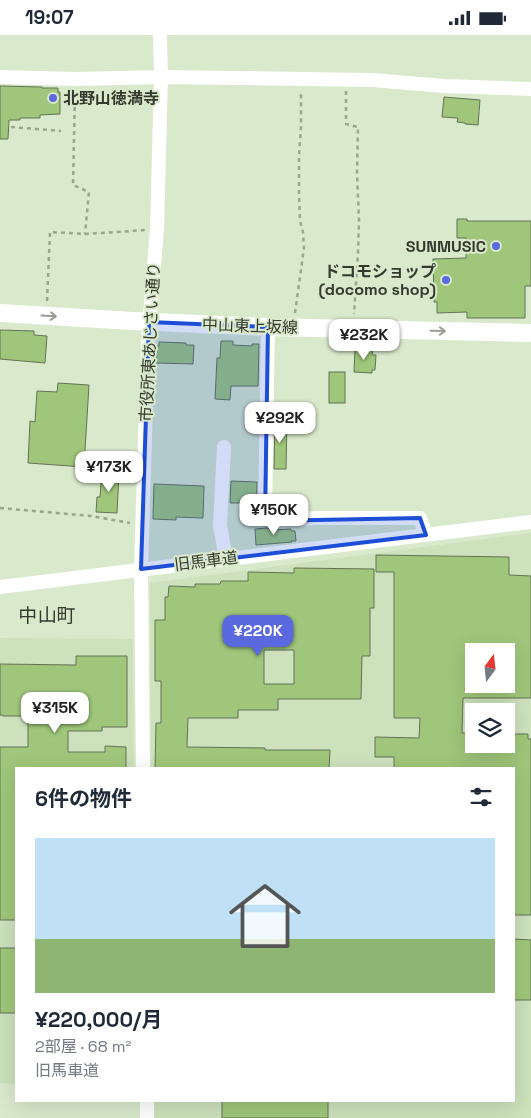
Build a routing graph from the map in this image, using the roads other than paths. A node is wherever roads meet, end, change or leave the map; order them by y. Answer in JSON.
{"nodes":[{"id":1,"x":160,"y":35,"type":"edge"},
{"id":2,"x":0,"y":77,"type":"edge"},
{"id":3,"x":161,"y":77,"type":"junction"},
{"id":4,"x":531,"y":89,"type":"edge"},
{"id":5,"x":0,"y":313,"type":"edge"},
{"id":6,"x":149,"y":322,"type":"junction"},
{"id":7,"x":268,"y":327,"type":"junction"},
{"id":8,"x":531,"y":333,"type":"edge"},
{"id":9,"x":224,"y":447,"type":"dead end"},
{"id":10,"x":531,"y":522,"type":"edge"},
{"id":11,"x":426,"y":535,"type":"junction"},
{"id":12,"x":226,"y":559,"type":"junction"},
{"id":13,"x":141,"y":569,"type":"junction"},
{"id":14,"x":0,"y":587,"type":"edge"},
{"id":15,"x":143,"y":767,"type":"edge"},
{"id":16,"x":146,"y":1102,"type":"edge"},
{"id":17,"x":147,"y":1118,"type":"edge"}],
"edges":[{"from":1,"to":3,"type":"street","name":"市役所東あじさい通り"},
{"from":2,"to":3,"type":"street"},
{"from":3,"to":4,"type":"street"},
{"from":3,"to":6,"type":"street","name":"市役所東あじさい通り"},
{"from":5,"to":6,"type":"main road","name":"中山東上坂線","one_way":true},
{"from":6,"to":7,"type":"main road","name":"中山東上坂線"},
{"from":6,"to":13,"type":"street","name":"市役所東あじさい通り"},
{"from":7,"to":8,"type":"main road","name":"中山東上坂線","one_way":true},
{"from":7,"to":11,"type":"street"},
{"from":9,"to":12,"type":"street"},
{"from":10,"to":11,"type":"street","name":"旧馬車道"},
{"from":11,"to":12,"type":"street","name":"旧馬車道"},
{"from":12,"to":13,"type":"street","name":"旧馬車道"},
{"from":13,"to":14,"type":"street","name":"旧馬車道"},
{"from":13,"to":15,"type":"street","name":"市役所東あじさい通り"},
{"from":16,"to":17,"type":"street"}]}
